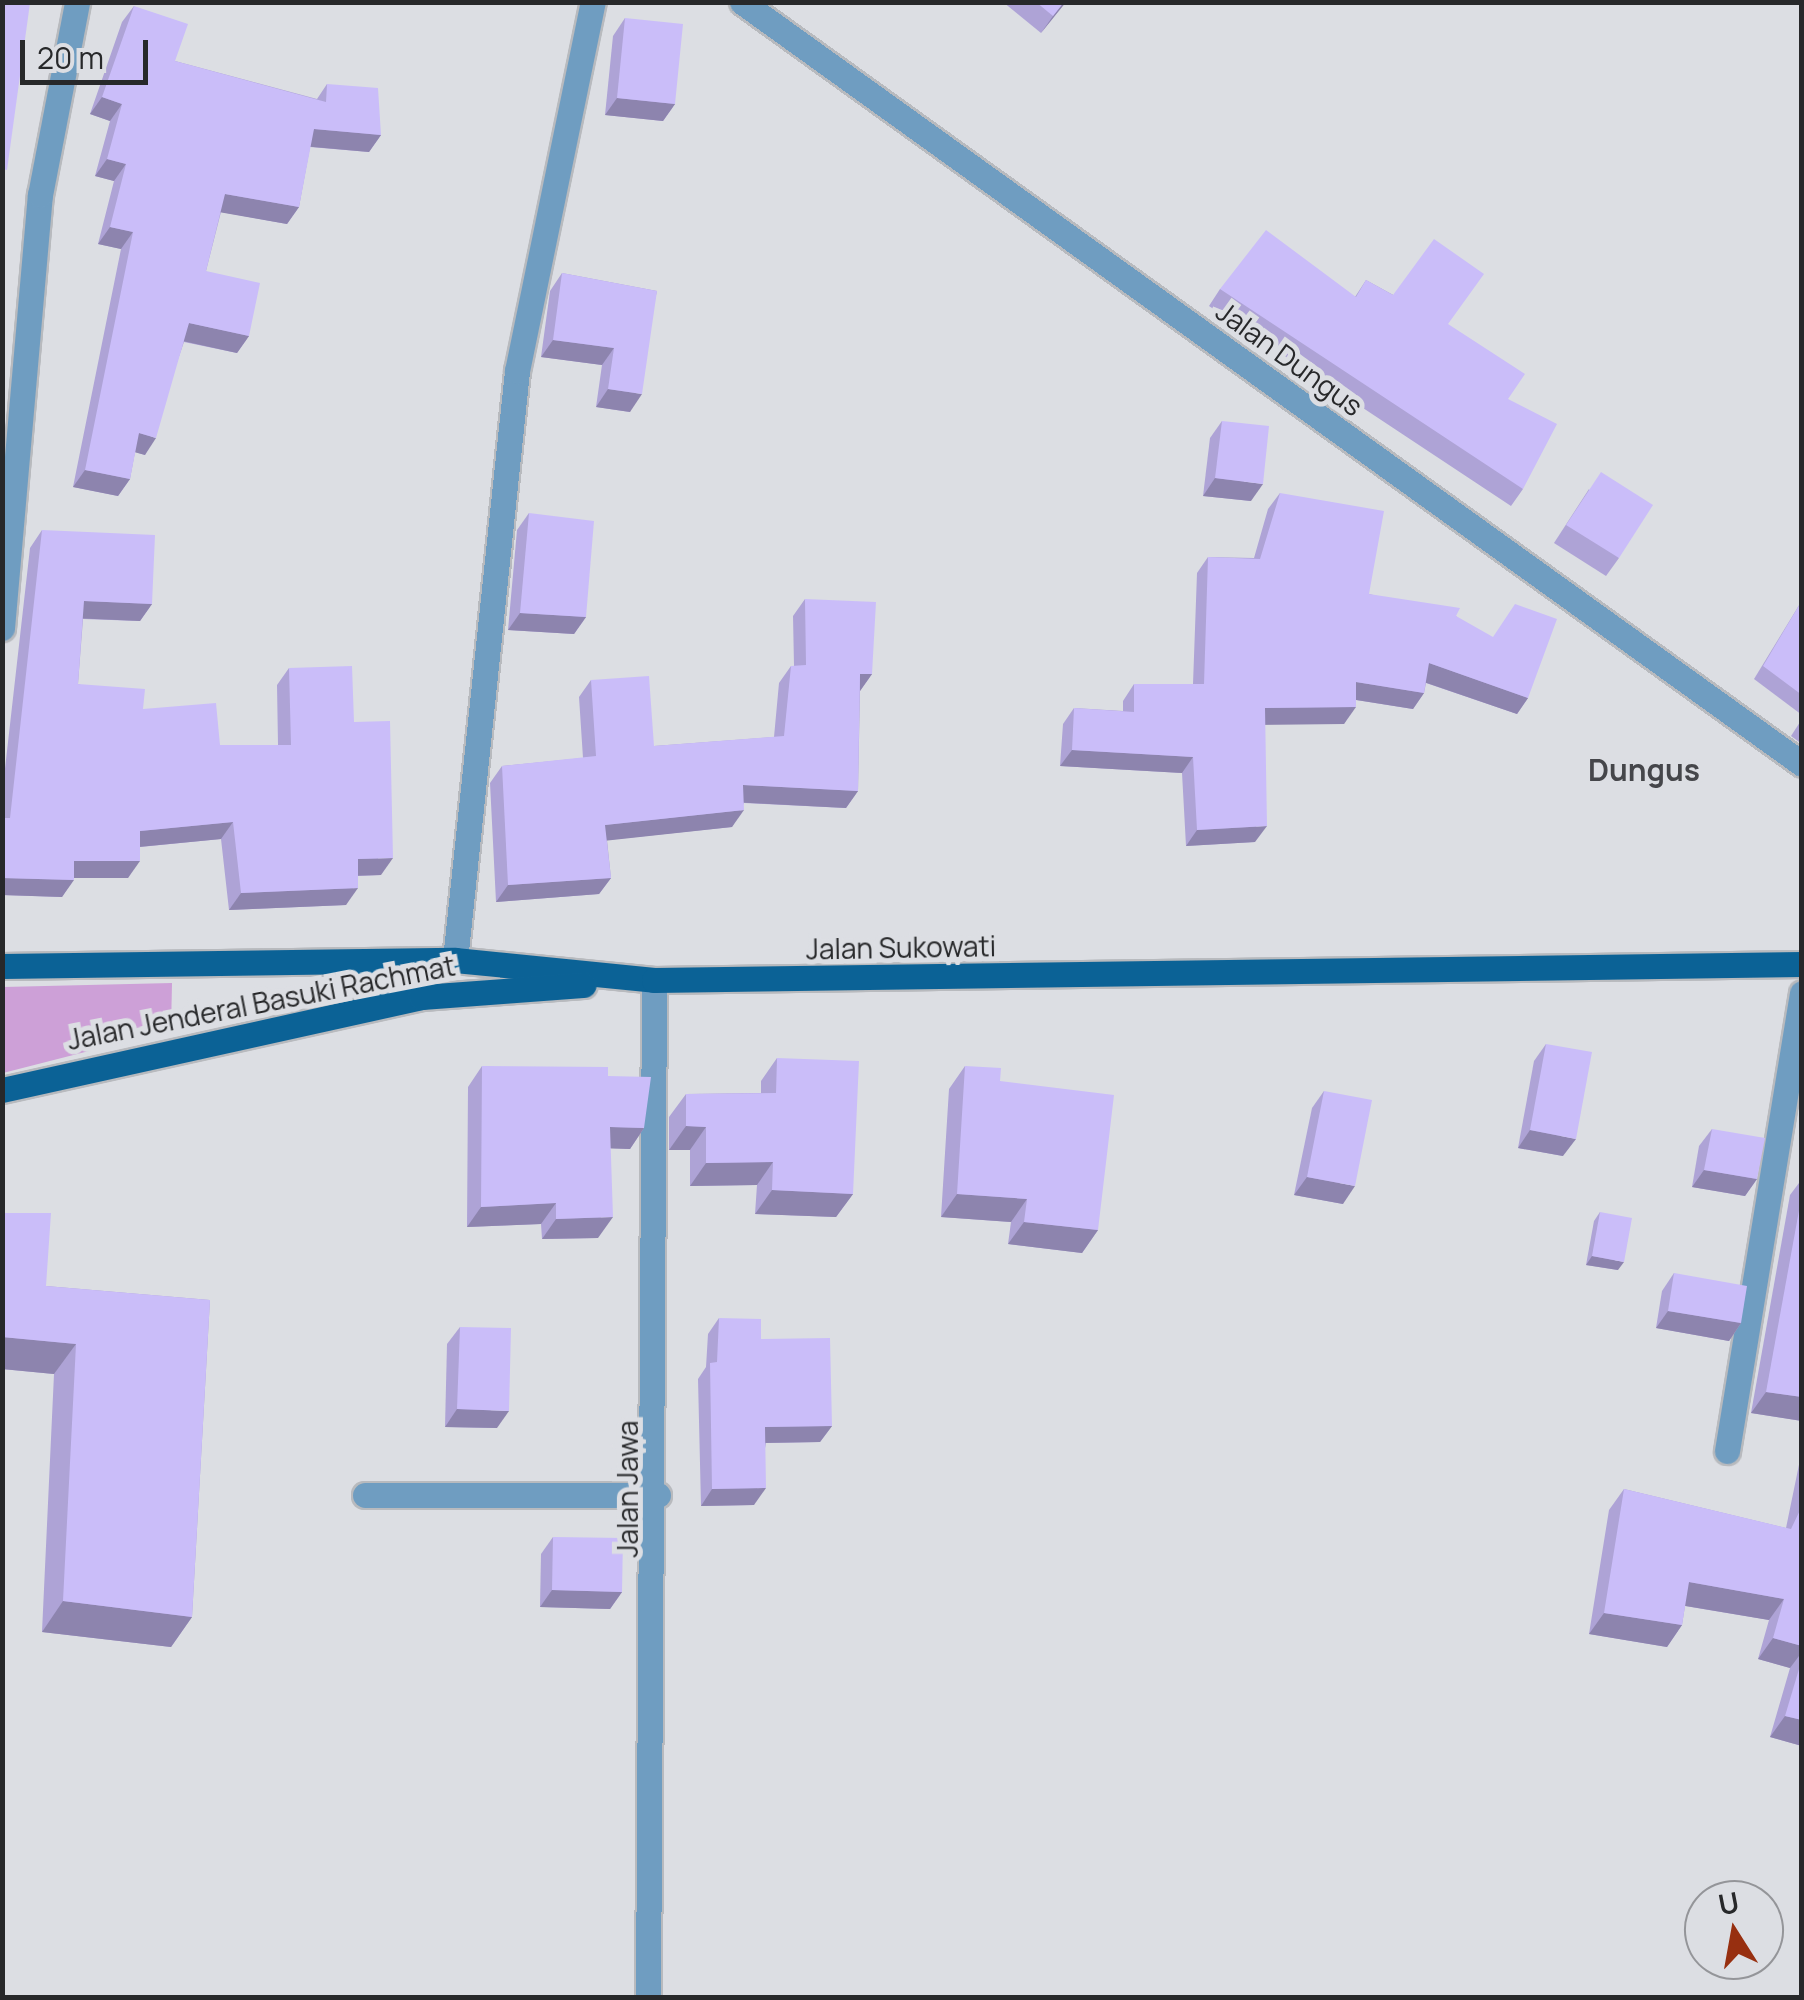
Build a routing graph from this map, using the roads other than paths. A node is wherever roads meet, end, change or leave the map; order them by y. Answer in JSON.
{"nodes":[{"id":1,"x":78,"y":2,"type":"edge"},
{"id":2,"x":594,"y":2,"type":"edge"},
{"id":3,"x":742,"y":2,"type":"edge"},
{"id":4,"x":2,"y":628,"type":"edge"},
{"id":5,"x":1802,"y":764,"type":"edge"},
{"id":6,"x":454,"y":960,"type":"junction"},
{"id":7,"x":1802,"y":964,"type":"edge"},
{"id":8,"x":2,"y":966,"type":"edge"},
{"id":9,"x":654,"y":980,"type":"junction"},
{"id":10,"x":1802,"y":993,"type":"edge"},
{"id":11,"x":2,"y":1090,"type":"edge"},
{"id":12,"x":1727,"y":1451,"type":"dead end"},
{"id":13,"x":365,"y":1494,"type":"dead end"},
{"id":14,"x":658,"y":1495,"type":"junction"},
{"id":15,"x":648,"y":1998,"type":"edge"}],
"edges":[{"from":1,"to":4,"type":"street"},
{"from":2,"to":6,"type":"street"},
{"from":3,"to":5,"type":"street","name":"Jalan Dungus"},
{"from":6,"to":8,"type":"main road","name":"Jalan Sukowati"},
{"from":6,"to":9,"type":"main road","name":"Jalan Sukowati"},
{"from":7,"to":9,"type":"main road","name":"Jalan Sukowati"},
{"from":9,"to":11,"type":"main road","name":"Jalan Jenderal Basuki Rachmat"},
{"from":9,"to":14,"type":"street","name":"Jalan Jawa"},
{"from":10,"to":12,"type":"street"},
{"from":13,"to":14,"type":"street"},
{"from":14,"to":15,"type":"street","name":"Jalan Jawa"}]}
